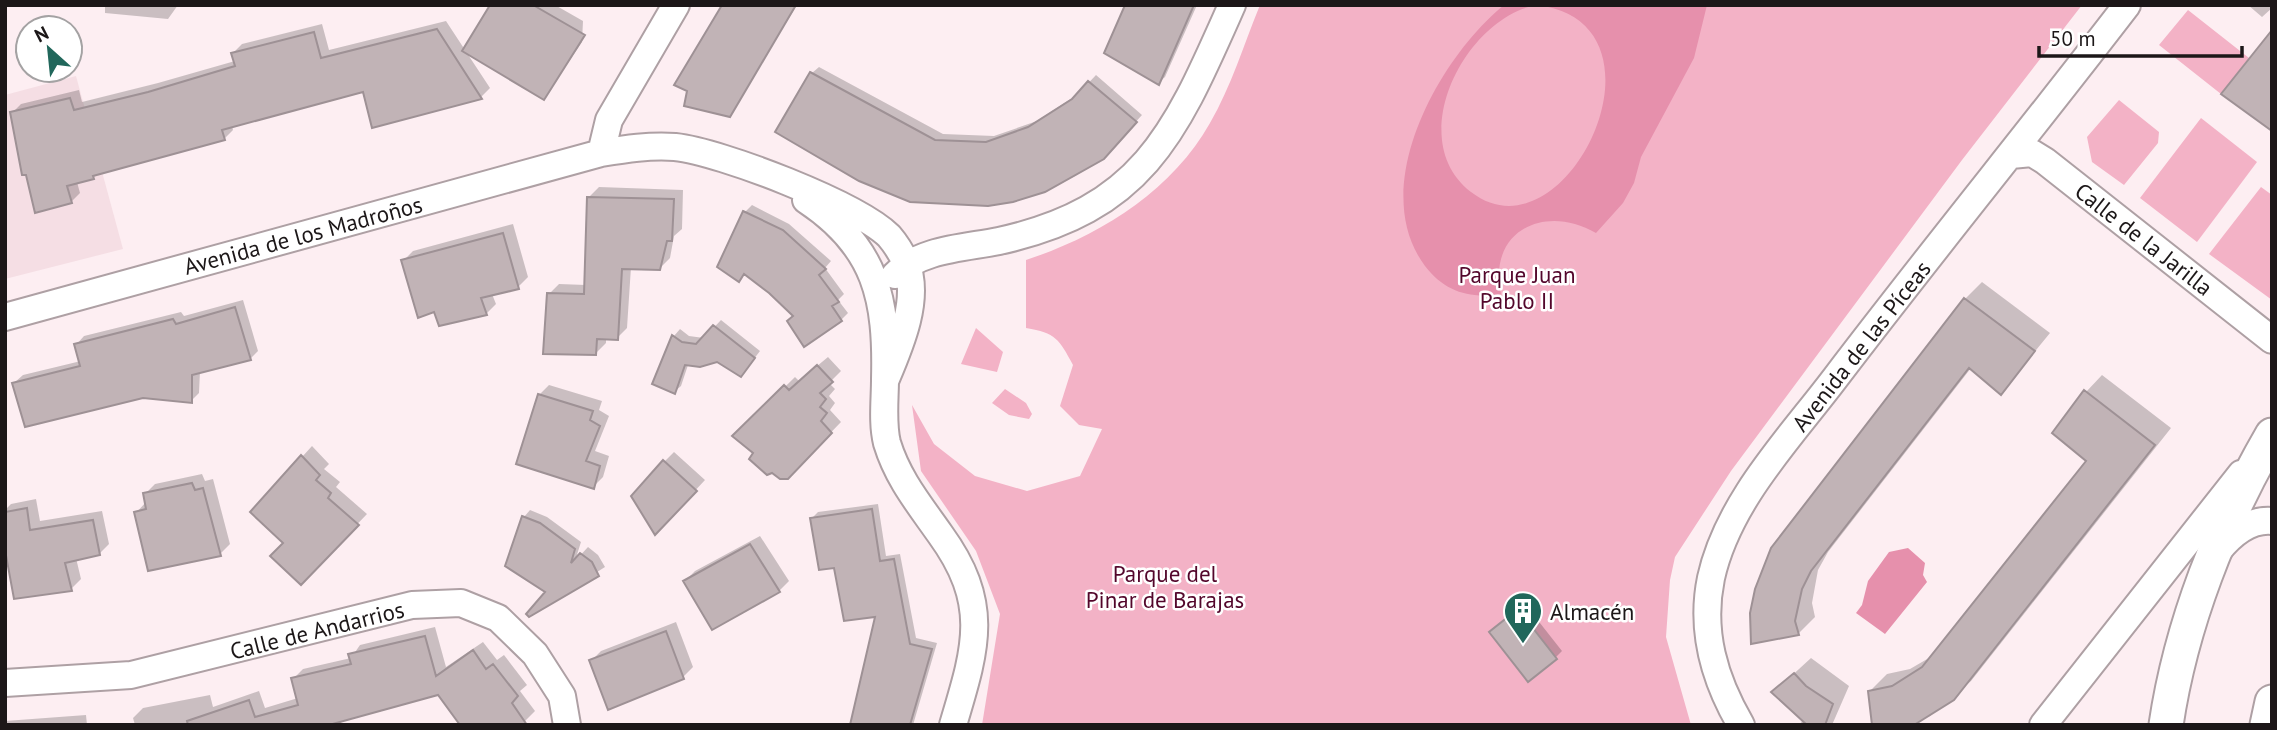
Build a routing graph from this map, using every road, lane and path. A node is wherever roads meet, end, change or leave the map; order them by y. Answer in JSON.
{"nodes":[{"id":1,"x":676,"y":5,"type":"edge"},
{"id":2,"x":1231,"y":5,"type":"edge"},
{"id":3,"x":2127,"y":5,"type":"edge"},
{"id":4,"x":601,"y":153,"type":"junction"},
{"id":5,"x":2011,"y":155,"type":"junction"},
{"id":6,"x":770,"y":176,"type":"junction"},
{"id":7,"x":907,"y":264,"type":"junction"},
{"id":8,"x":880,"y":297,"type":"junction"},
{"id":9,"x":5,"y":317,"type":"edge"},
{"id":10,"x":2272,"y":340,"type":"edge"},
{"id":11,"x":885,"y":381,"type":"junction"},
{"id":12,"x":2267,"y":442,"type":"edge"},
{"id":13,"x":2272,"y":521,"type":"edge"},
{"id":14,"x":2214,"y":558,"type":"junction"},
{"id":15,"x":5,"y":683,"type":"edge"},
{"id":16,"x":2272,"y":702,"type":"edge"},
{"id":17,"x":567,"y":725,"type":"edge"},
{"id":18,"x":953,"y":725,"type":"edge"},
{"id":19,"x":1741,"y":725,"type":"edge"},
{"id":20,"x":2043,"y":725,"type":"edge"},
{"id":21,"x":2166,"y":725,"type":"edge"},
{"id":22,"x":2267,"y":725,"type":"edge"}],
"edges":[{"from":1,"to":4,"type":"street"},
{"from":2,"to":7,"type":"street"},
{"from":3,"to":5,"type":"street","name":"Avenida de las Píceas"},
{"from":4,"to":6,"type":"street","name":"Avenida de los Madroños"},
{"from":4,"to":9,"type":"street","name":"Avenida de los Madroños"},
{"from":5,"to":10,"type":"street","name":"Calle de la Jarilla"},
{"from":5,"to":19,"type":"street","name":"Avenida de las Píceas"},
{"from":6,"to":7,"type":"street"},
{"from":6,"to":8,"type":"street"},
{"from":7,"to":8,"type":"street"},
{"from":7,"to":11,"type":"street"},
{"from":8,"to":11,"type":"street"},
{"from":11,"to":18,"type":"street"},
{"from":12,"to":14,"type":"main road"},
{"from":12,"to":20,"type":"street"},
{"from":13,"to":14,"type":"street"},
{"from":14,"to":21,"type":"main road"},
{"from":15,"to":17,"type":"street","name":"Calle de Andarrios"},
{"from":16,"to":22,"type":"main road"}]}
